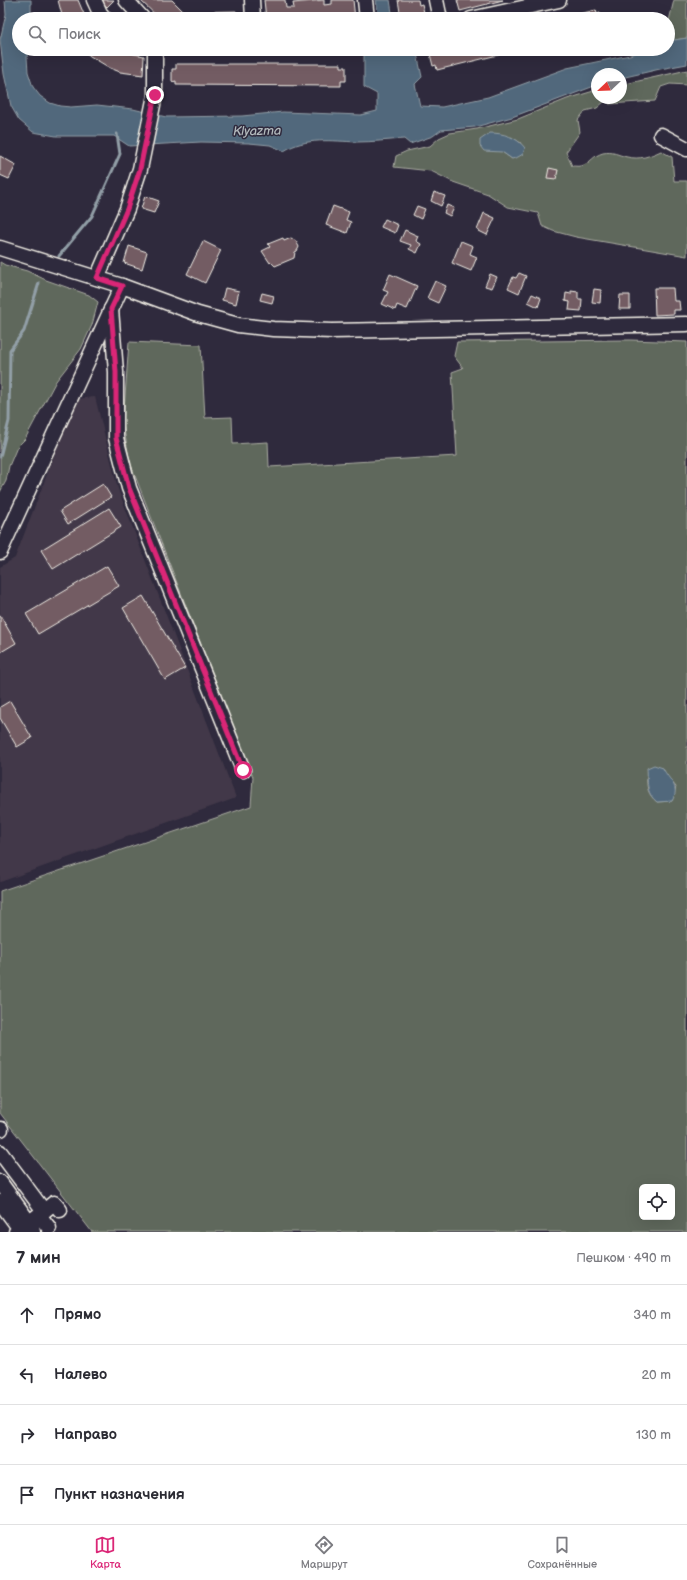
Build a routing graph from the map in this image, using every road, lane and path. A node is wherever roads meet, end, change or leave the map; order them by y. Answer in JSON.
{"nodes":[{"id":1,"x":94,"y":0,"type":"edge"},
{"id":2,"x":126,"y":0,"type":"edge"},
{"id":3,"x":252,"y":0,"type":"edge"},
{"id":4,"x":365,"y":0,"type":"edge"},
{"id":5,"x":436,"y":0,"type":"edge"},
{"id":6,"x":559,"y":0,"type":"edge"},
{"id":7,"x":100,"y":12,"type":"edge"},
{"id":8,"x":137,"y":12,"type":"edge"},
{"id":9,"x":253,"y":12,"type":"edge"},
{"id":10,"x":366,"y":12,"type":"edge"},
{"id":11,"x":439,"y":12,"type":"edge"},
{"id":12,"x":503,"y":12,"type":"edge"},
{"id":13,"x":155,"y":56,"type":"edge"},
{"id":14,"x":661,"y":135,"type":"dead end"},
{"id":15,"x":687,"y":149,"type":"edge"},
{"id":16,"x":0,"y":248,"type":"edge"},
{"id":17,"x":97,"y":278,"type":"junction"},
{"id":18,"x":122,"y":286,"type":"junction"},
{"id":19,"x":111,"y":309,"type":"junction"},
{"id":20,"x":687,"y":324,"type":"edge"},
{"id":21,"x":0,"y":552,"type":"edge"},
{"id":22,"x":243,"y":770,"type":"dead end"},
{"id":23,"x":0,"y":1152,"type":"edge"},
{"id":24,"x":0,"y":1182,"type":"edge"},
{"id":25,"x":0,"y":1202,"type":"edge"},
{"id":26,"x":60,"y":1210,"type":"dead end"},
{"id":27,"x":30,"y":1224,"type":"edge"},
{"id":28,"x":48,"y":1228,"type":"dead end"}],
"edges":[{"from":1,"to":7,"type":"street"},
{"from":2,"to":8,"type":"street"},
{"from":3,"to":9,"type":"street"},
{"from":4,"to":10,"type":"street"},
{"from":5,"to":11,"type":"street"},
{"from":6,"to":12,"type":"street"},
{"from":13,"to":17,"type":"street"},
{"from":14,"to":15,"type":"street"},
{"from":16,"to":17,"type":"street"},
{"from":17,"to":18,"type":"street"},
{"from":18,"to":19,"type":"street"},
{"from":18,"to":20,"type":"street"},
{"from":19,"to":21,"type":"street"},
{"from":19,"to":22,"type":"street"},
{"from":23,"to":27,"type":"street"},
{"from":24,"to":27,"type":"street"},
{"from":25,"to":27,"type":"street"},
{"from":26,"to":27,"type":"street"},
{"from":27,"to":28,"type":"street"}]}
